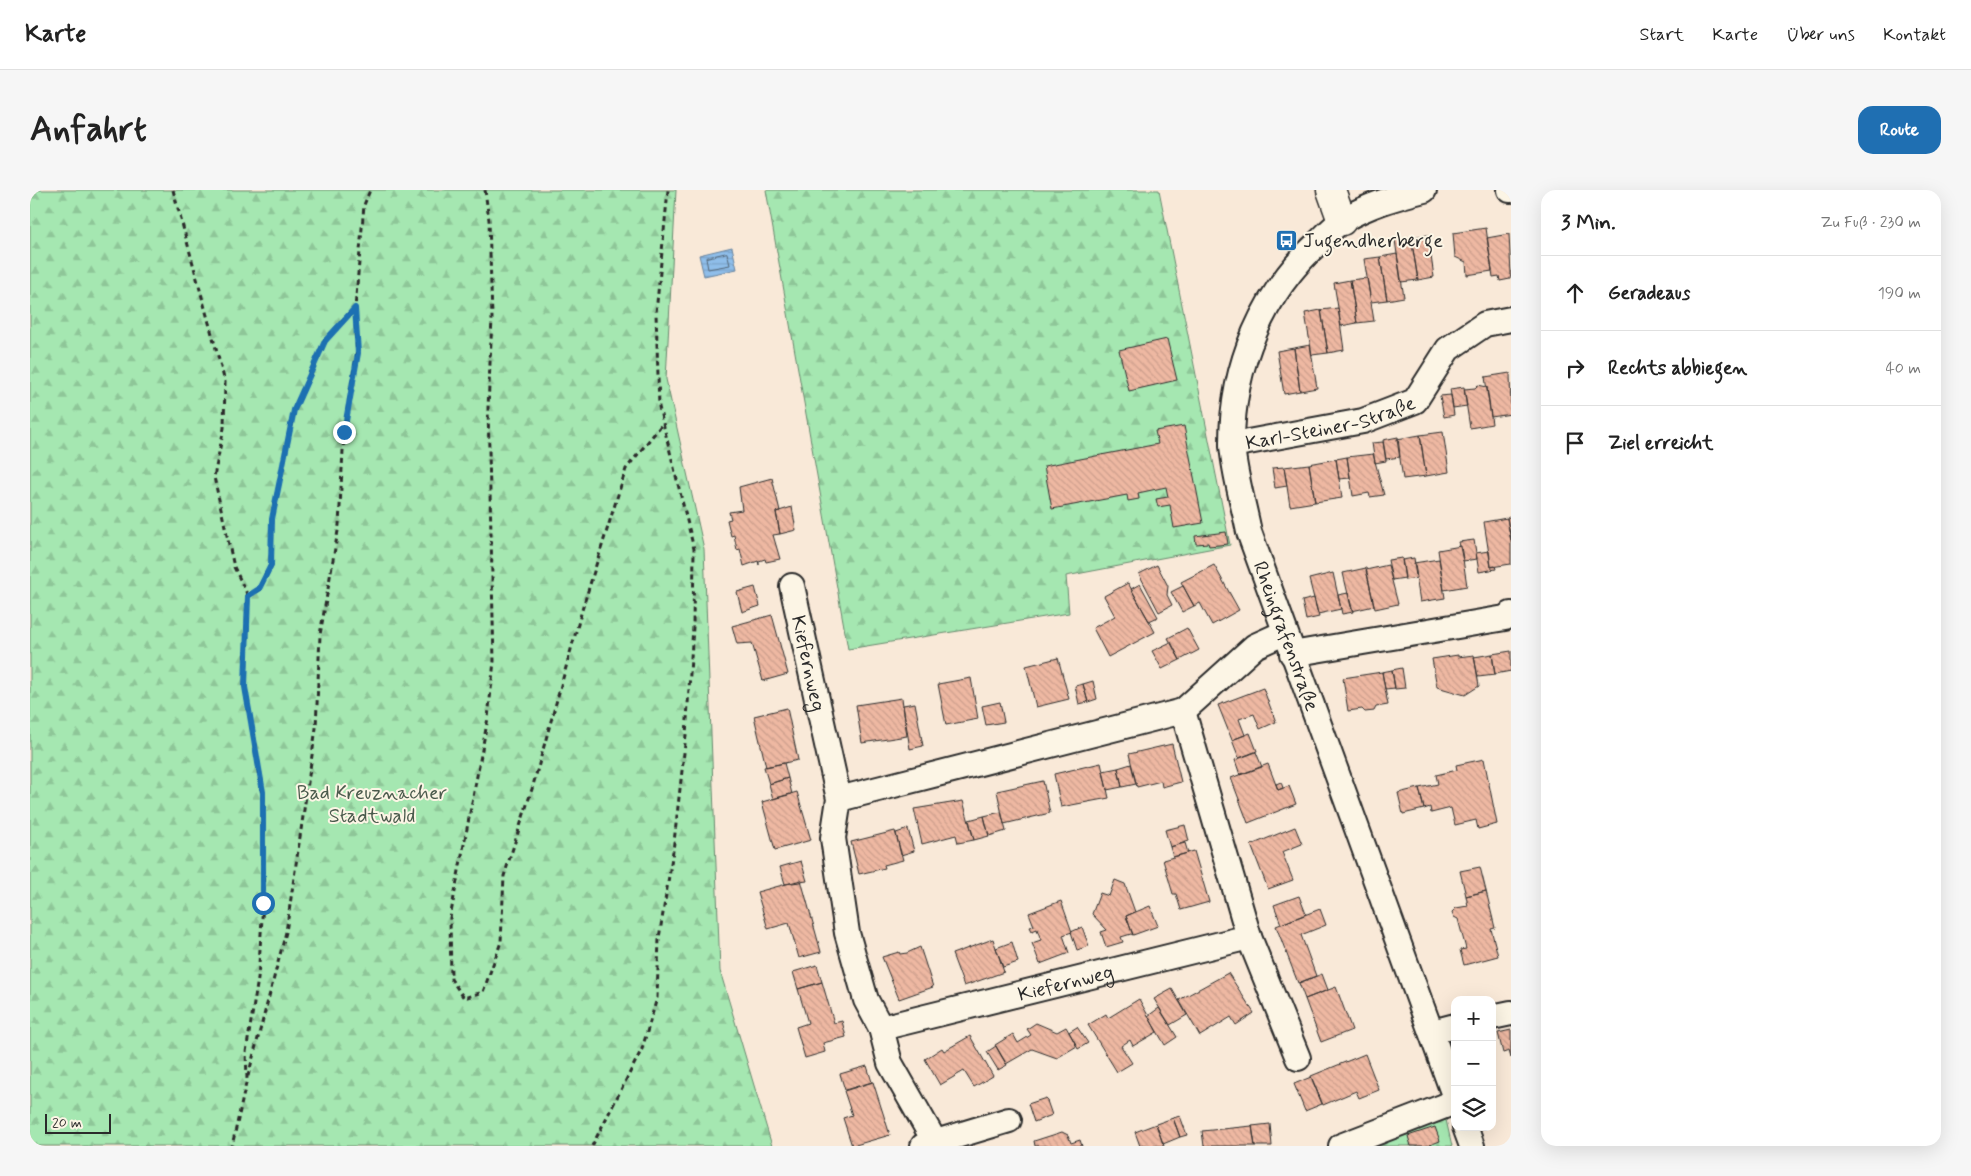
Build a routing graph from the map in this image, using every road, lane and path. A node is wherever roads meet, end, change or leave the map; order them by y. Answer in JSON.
{"nodes":[{"id":1,"x":173,"y":190,"type":"edge"},
{"id":2,"x":370,"y":190,"type":"edge"},
{"id":3,"x":486,"y":190,"type":"edge"},
{"id":4,"x":668,"y":190,"type":"edge"},
{"id":5,"x":1331,"y":190,"type":"edge"},
{"id":6,"x":1424,"y":190,"type":"edge"},
{"id":7,"x":1342,"y":221,"type":"junction"},
{"id":8,"x":355,"y":308,"type":"junction"},
{"id":9,"x":1511,"y":319,"type":"edge"},
{"id":10,"x":663,"y":423,"type":"junction"},
{"id":11,"x":1232,"y":445,"type":"junction"},
{"id":12,"x":792,"y":586,"type":"dead end"},
{"id":13,"x":248,"y":596,"type":"junction"},
{"id":14,"x":1511,"y":614,"type":"edge"},
{"id":15,"x":1288,"y":644,"type":"junction"},
{"id":16,"x":1184,"y":711,"type":"junction"},
{"id":17,"x":839,"y":799,"type":"junction"},
{"id":18,"x":1249,"y":937,"type":"junction"},
{"id":19,"x":1511,"y":1013,"type":"edge"},
{"id":20,"x":1496,"y":1016,"type":"edge"},
{"id":21,"x":1451,"y":1027,"type":"edge"},
{"id":22,"x":881,"y":1028,"type":"junction"},
{"id":23,"x":1432,"y":1032,"type":"junction"},
{"id":24,"x":1298,"y":1058,"type":"dead end"},
{"id":25,"x":247,"y":1079,"type":"junction"},
{"id":26,"x":1451,"y":1087,"type":"edge"},
{"id":27,"x":1451,"y":1104,"type":"edge"},
{"id":28,"x":1009,"y":1120,"type":"dead end"},
{"id":29,"x":1466,"y":1131,"type":"edge"},
{"id":30,"x":929,"y":1144,"type":"edge"},
{"id":31,"x":232,"y":1146,"type":"edge"},
{"id":32,"x":592,"y":1146,"type":"edge"},
{"id":33,"x":1341,"y":1146,"type":"edge"},
{"id":34,"x":1472,"y":1146,"type":"edge"}],
"edges":[{"from":1,"to":13,"type":"path"},
{"from":2,"to":8,"type":"path"},
{"from":3,"to":10,"type":"path"},
{"from":4,"to":10,"type":"path"},
{"from":5,"to":7,"type":"street"},
{"from":6,"to":7,"type":"street","name":"Rheingrafenstraße"},
{"from":7,"to":11,"type":"street","name":"Rheingrafenstraße"},
{"from":8,"to":13,"type":"path"},
{"from":8,"to":25,"type":"path"},
{"from":9,"to":11,"type":"street","name":"Karl-Steiner-Straße"},
{"from":10,"to":32,"type":"path"},
{"from":11,"to":15,"type":"street","name":"Rheingrafenstraße"},
{"from":12,"to":17,"type":"street","name":"Kiefernweg"},
{"from":13,"to":25,"type":"path"},
{"from":14,"to":15,"type":"street"},
{"from":15,"to":16,"type":"street"},
{"from":15,"to":23,"type":"street","name":"Rheingrafenstraße"},
{"from":16,"to":17,"type":"street"},
{"from":16,"to":18,"type":"street"},
{"from":17,"to":22,"type":"street","name":"Kiefernweg"},
{"from":18,"to":22,"type":"street","name":"Kiefernweg"},
{"from":18,"to":24,"type":"street"},
{"from":19,"to":20,"type":"street"},
{"from":21,"to":23,"type":"street"},
{"from":22,"to":30,"type":"street","name":"Kiefernweg"},
{"from":23,"to":26,"type":"street","name":"Rheingrafenstraße"},
{"from":25,"to":31,"type":"path"},
{"from":27,"to":33,"type":"street"},
{"from":28,"to":30,"type":"street","name":"Kiefernweg"},
{"from":29,"to":34,"type":"street"}]}
